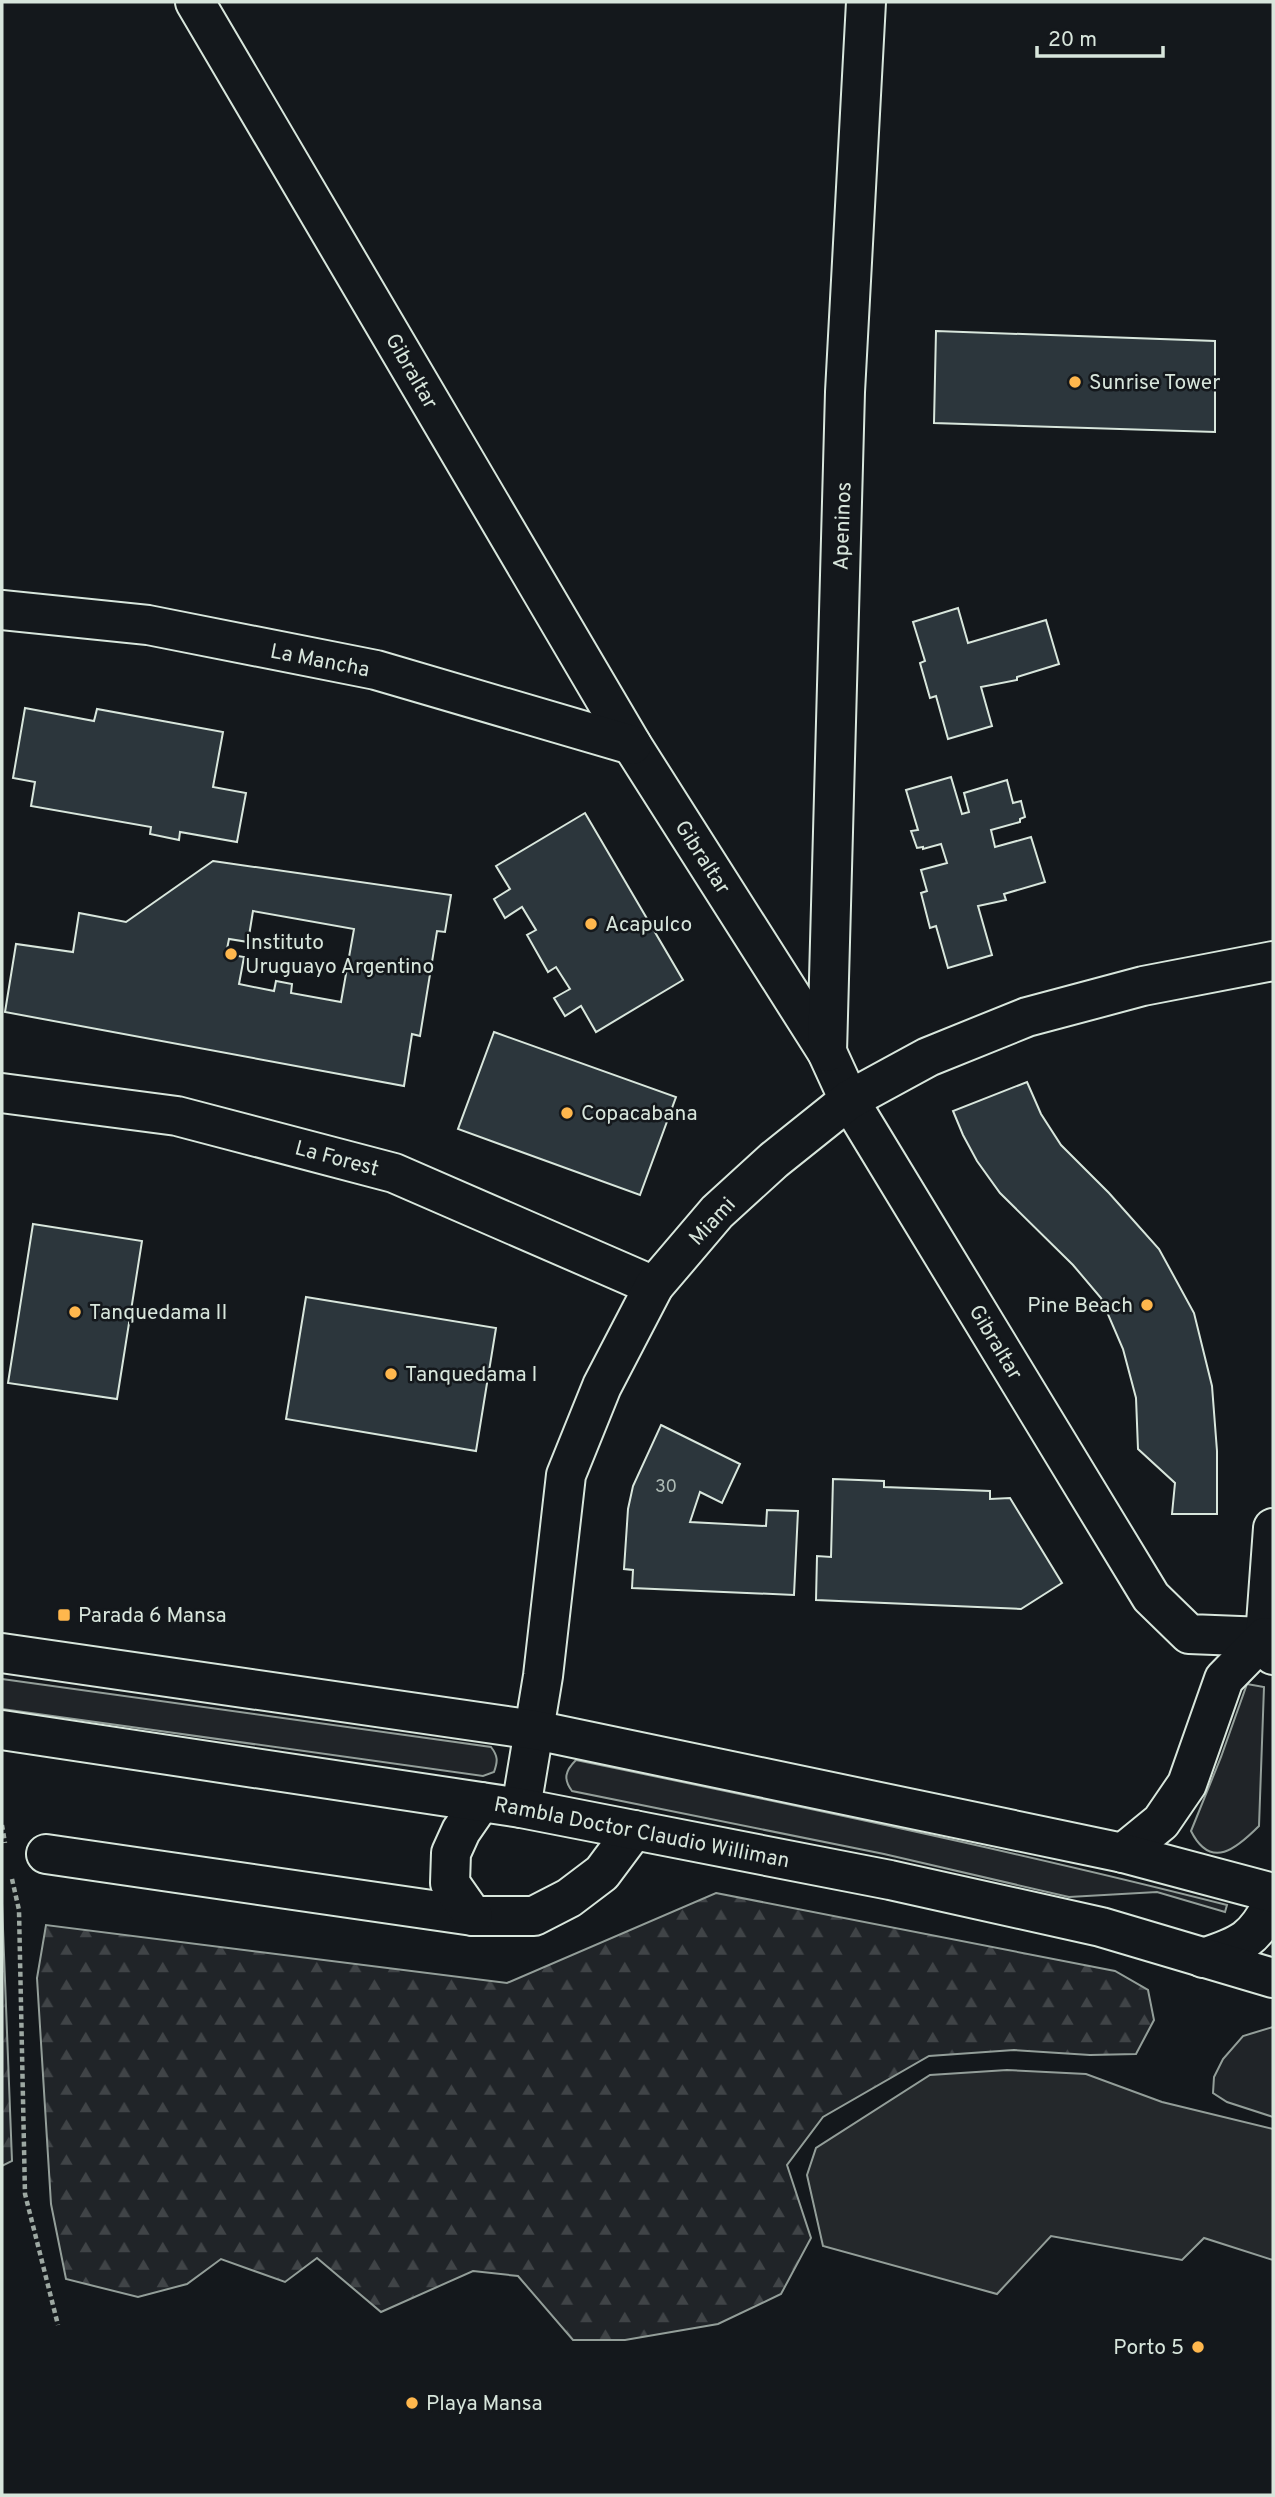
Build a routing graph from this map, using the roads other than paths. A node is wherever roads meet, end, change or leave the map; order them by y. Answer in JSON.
{"nodes":[{"id":1,"x":195,"y":2,"type":"edge"},
{"id":2,"x":866,"y":2,"type":"edge"},
{"id":3,"x":2,"y":610,"type":"edge"},
{"id":4,"x":632,"y":745,"type":"junction"},
{"id":5,"x":1273,"y":961,"type":"edge"},
{"id":6,"x":827,"y":1052,"type":"junction"},
{"id":7,"x":2,"y":1093,"type":"edge"},
{"id":8,"x":849,"y":1100,"type":"junction"},
{"id":9,"x":654,"y":1286,"type":"junction"},
{"id":10,"x":1273,"y":1528,"type":"edge"},
{"id":11,"x":1269,"y":1646,"type":"edge"},
{"id":12,"x":2,"y":1653,"type":"edge"},
{"id":13,"x":2,"y":1730,"type":"edge"},
{"id":14,"x":536,"y":1730,"type":"junction"},
{"id":15,"x":481,"y":1802,"type":"junction"},
{"id":16,"x":521,"y":1808,"type":"junction"},
{"id":17,"x":634,"y":1830,"type":"junction"},
{"id":18,"x":1123,"y":1853,"type":"junction"},
{"id":19,"x":46,"y":1854,"type":"dead end"},
{"id":20,"x":1273,"y":1893,"type":"edge"},
{"id":21,"x":1273,"y":1903,"type":"edge"},
{"id":22,"x":473,"y":1916,"type":"junction"},
{"id":23,"x":1203,"y":1958,"type":"junction"},
{"id":24,"x":1273,"y":1978,"type":"edge"}],
"edges":[{"from":1,"to":4,"type":"street","name":"Gibraltar"},
{"from":2,"to":6,"type":"street","name":"Apeninos"},
{"from":3,"to":4,"type":"street","name":"La Mancha"},
{"from":4,"to":6,"type":"street","name":"Gibraltar"},
{"from":5,"to":8,"type":"street","name":"Miami"},
{"from":6,"to":8,"type":"street","name":"Gibraltar"},
{"from":7,"to":9,"type":"street","name":"La Forest"},
{"from":8,"to":9,"type":"street","name":"Miami"},
{"from":8,"to":11,"type":"street","name":"Gibraltar"},
{"from":9,"to":14,"type":"street","name":"Miami"},
{"from":10,"to":11,"type":"street"},
{"from":11,"to":18,"type":"street"},
{"from":12,"to":14,"type":"street"},
{"from":13,"to":15,"type":"street","name":"Rambla Doctor Claudio Williman"},
{"from":14,"to":16,"type":"street","name":"Miami"},
{"from":14,"to":18,"type":"street"},
{"from":15,"to":16,"type":"street","name":"Rambla Doctor Claudio Williman"},
{"from":15,"to":22,"type":"street"},
{"from":16,"to":17,"type":"street","name":"Rambla Doctor Claudio Williman"},
{"from":17,"to":22,"type":"street"},
{"from":17,"to":23,"type":"street","name":"Rambla Doctor Claudio Williman"},
{"from":18,"to":20,"type":"street"},
{"from":19,"to":22,"type":"street"},
{"from":21,"to":23,"type":"street"},
{"from":23,"to":24,"type":"street","name":"Rambla Doctor Claudio Williman"}]}
